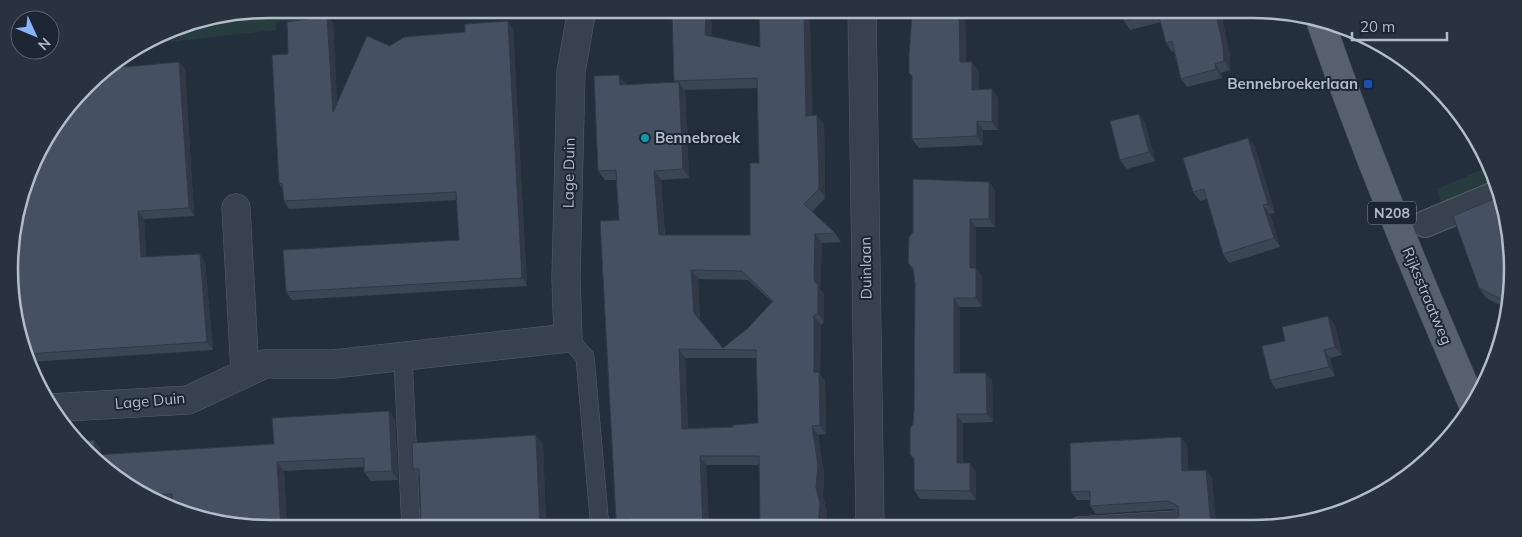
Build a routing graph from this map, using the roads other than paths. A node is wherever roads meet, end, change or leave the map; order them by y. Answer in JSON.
{"nodes":[{"id":1,"x":581,"y":17,"type":"edge"},
{"id":2,"x":862,"y":17,"type":"edge"},
{"id":3,"x":1323,"y":27,"type":"edge"},
{"id":4,"x":1493,"y":196,"type":"edge"},
{"id":5,"x":236,"y":208,"type":"dead end"},
{"id":6,"x":1426,"y":224,"type":"dead end"},
{"id":7,"x":568,"y":338,"type":"junction"},
{"id":8,"x":403,"y":358,"type":"junction"},
{"id":9,"x":245,"y":373,"type":"junction"},
{"id":10,"x":1469,"y":396,"type":"edge"},
{"id":11,"x":60,"y":407,"type":"edge"},
{"id":12,"x":411,"y":520,"type":"edge"},
{"id":13,"x":599,"y":520,"type":"edge"},
{"id":14,"x":870,"y":520,"type":"edge"}],
"edges":[{"from":1,"to":7,"type":"street","name":"Lage Duin"},
{"from":2,"to":14,"type":"street","name":"Duinlaan"},
{"from":3,"to":10,"type":"main road","name":"Rijksstraatweg","number":"N208"},
{"from":4,"to":6,"type":"street"},
{"from":5,"to":9,"type":"street"},
{"from":7,"to":8,"type":"street","name":"Lage Duin"},
{"from":7,"to":13,"type":"lane"},
{"from":8,"to":9,"type":"street","name":"Lage Duin"},
{"from":8,"to":12,"type":"lane"},
{"from":9,"to":11,"type":"street","name":"Lage Duin"}]}
